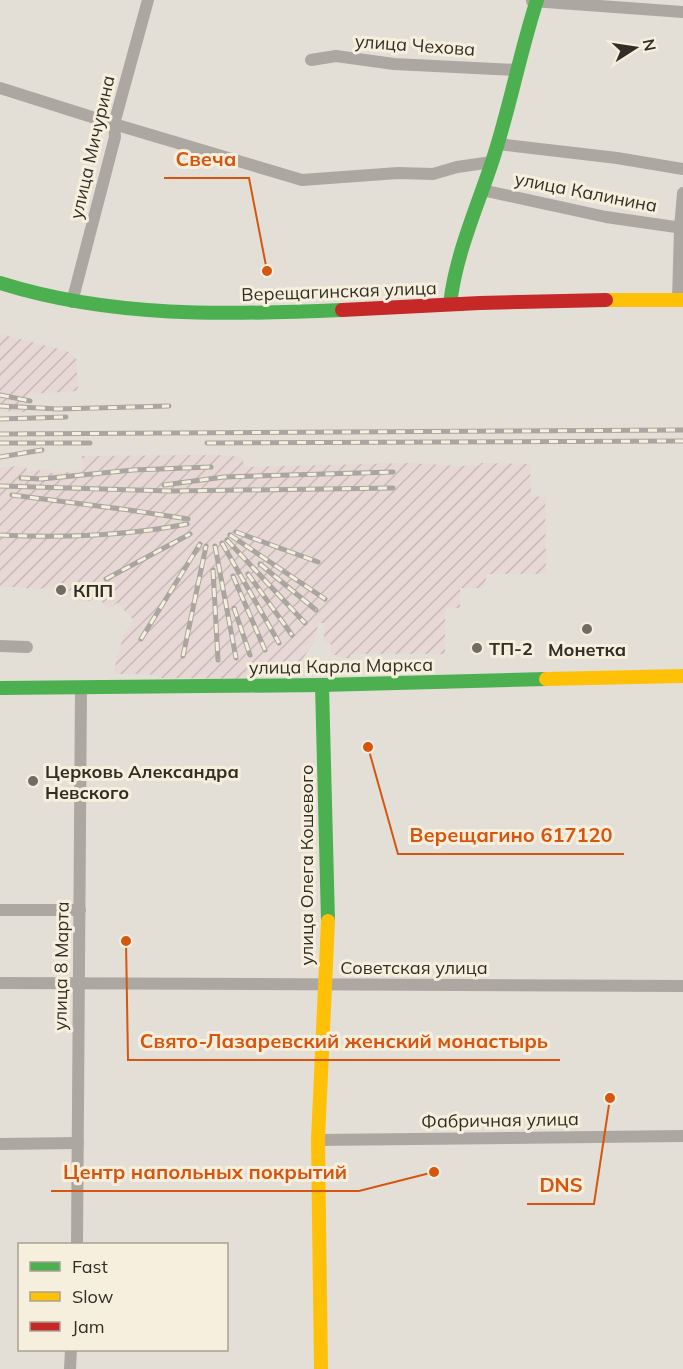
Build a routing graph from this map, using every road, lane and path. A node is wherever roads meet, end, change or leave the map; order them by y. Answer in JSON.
{"nodes":[{"id":1,"x":148,"y":0,"type":"edge"},
{"id":2,"x":534,"y":1,"type":"edge"},
{"id":3,"x":683,"y":12,"type":"edge"},
{"id":4,"x":311,"y":60,"type":"dead end"},
{"id":5,"x":516,"y":70,"type":"junction"},
{"id":6,"x":0,"y":88,"type":"edge"},
{"id":7,"x":114,"y":124,"type":"junction"},
{"id":8,"x":498,"y":144,"type":"junction"},
{"id":9,"x":492,"y":162,"type":"junction"},
{"id":10,"x":683,"y":169,"type":"edge"},
{"id":11,"x":482,"y":190,"type":"junction"},
{"id":12,"x":683,"y":193,"type":"edge"},
{"id":13,"x":681,"y":228,"type":"edge"},
{"id":14,"x":0,"y":284,"type":"edge"},
{"id":15,"x":681,"y":300,"type":"edge"},
{"id":16,"x":72,"y":302,"type":"junction"},
{"id":17,"x":450,"y":304,"type":"junction"},
{"id":18,"x":0,"y":646,"type":"edge"},
{"id":19,"x":27,"y":646,"type":"dead end"},
{"id":20,"x":683,"y":676,"type":"edge"},
{"id":21,"x":322,"y":685,"type":"junction"},
{"id":22,"x":81,"y":687,"type":"junction"},
{"id":23,"x":0,"y":688,"type":"edge"},
{"id":24,"x":0,"y":910,"type":"edge"},
{"id":25,"x":80,"y":910,"type":"junction"},
{"id":26,"x":0,"y":983,"type":"edge"},
{"id":27,"x":79,"y":984,"type":"junction"},
{"id":28,"x":324,"y":984,"type":"junction"},
{"id":29,"x":683,"y":986,"type":"edge"},
{"id":30,"x":683,"y":1136,"type":"edge"},
{"id":31,"x":318,"y":1140,"type":"junction"},
{"id":32,"x":78,"y":1143,"type":"junction"},
{"id":33,"x":0,"y":1144,"type":"edge"},
{"id":34,"x":77,"y":1243,"type":"edge"},
{"id":35,"x":71,"y":1351,"type":"edge"},
{"id":36,"x":69,"y":1369,"type":"edge"},
{"id":37,"x":321,"y":1369,"type":"edge"}],
"edges":[{"from":1,"to":7,"type":"street","name":"улица Мичурина"},
{"from":2,"to":3,"type":"street"},
{"from":2,"to":5,"type":"main road"},
{"from":4,"to":5,"type":"street","name":"улица Чехова"},
{"from":5,"to":8,"type":"main road"},
{"from":6,"to":7,"type":"street"},
{"from":7,"to":9,"type":"street"},
{"from":7,"to":16,"type":"street","name":"улица Мичурина"},
{"from":8,"to":9,"type":"main road"},
{"from":8,"to":10,"type":"street"},
{"from":9,"to":11,"type":"main road"},
{"from":11,"to":13,"type":"street","name":"улица Калинина"},
{"from":11,"to":17,"type":"main road"},
{"from":12,"to":13,"type":"street"},
{"from":13,"to":15,"type":"street"},
{"from":14,"to":16,"type":"main road","name":"Верещагинская улица"},
{"from":15,"to":17,"type":"main road","name":"Верещагинская улица"},
{"from":16,"to":17,"type":"main road","name":"Верещагинская улица"},
{"from":18,"to":19,"type":"street"},
{"from":20,"to":21,"type":"main road","name":"улица Карла Маркса"},
{"from":21,"to":22,"type":"main road","name":"улица Карла Маркса"},
{"from":21,"to":28,"type":"main road","name":"улица Олега Кошевого"},
{"from":22,"to":23,"type":"main road","name":"улица Карла Маркса"},
{"from":22,"to":25,"type":"street","name":"улица 8 Марта"},
{"from":24,"to":25,"type":"street"},
{"from":25,"to":27,"type":"street","name":"улица 8 Марта"},
{"from":26,"to":27,"type":"street","name":"Советская улица"},
{"from":27,"to":28,"type":"street","name":"Советская улица"},
{"from":27,"to":32,"type":"street","name":"улица 8 Марта"},
{"from":28,"to":29,"type":"street","name":"Советская улица"},
{"from":28,"to":31,"type":"main road","name":"улица Олега Кошевого"},
{"from":30,"to":31,"type":"street","name":"Фабричная улица"},
{"from":31,"to":37,"type":"main road","name":"улица Олега Кошевого"},
{"from":32,"to":33,"type":"street"},
{"from":32,"to":34,"type":"street","name":"улица 8 Марта"},
{"from":35,"to":36,"type":"street"}]}
